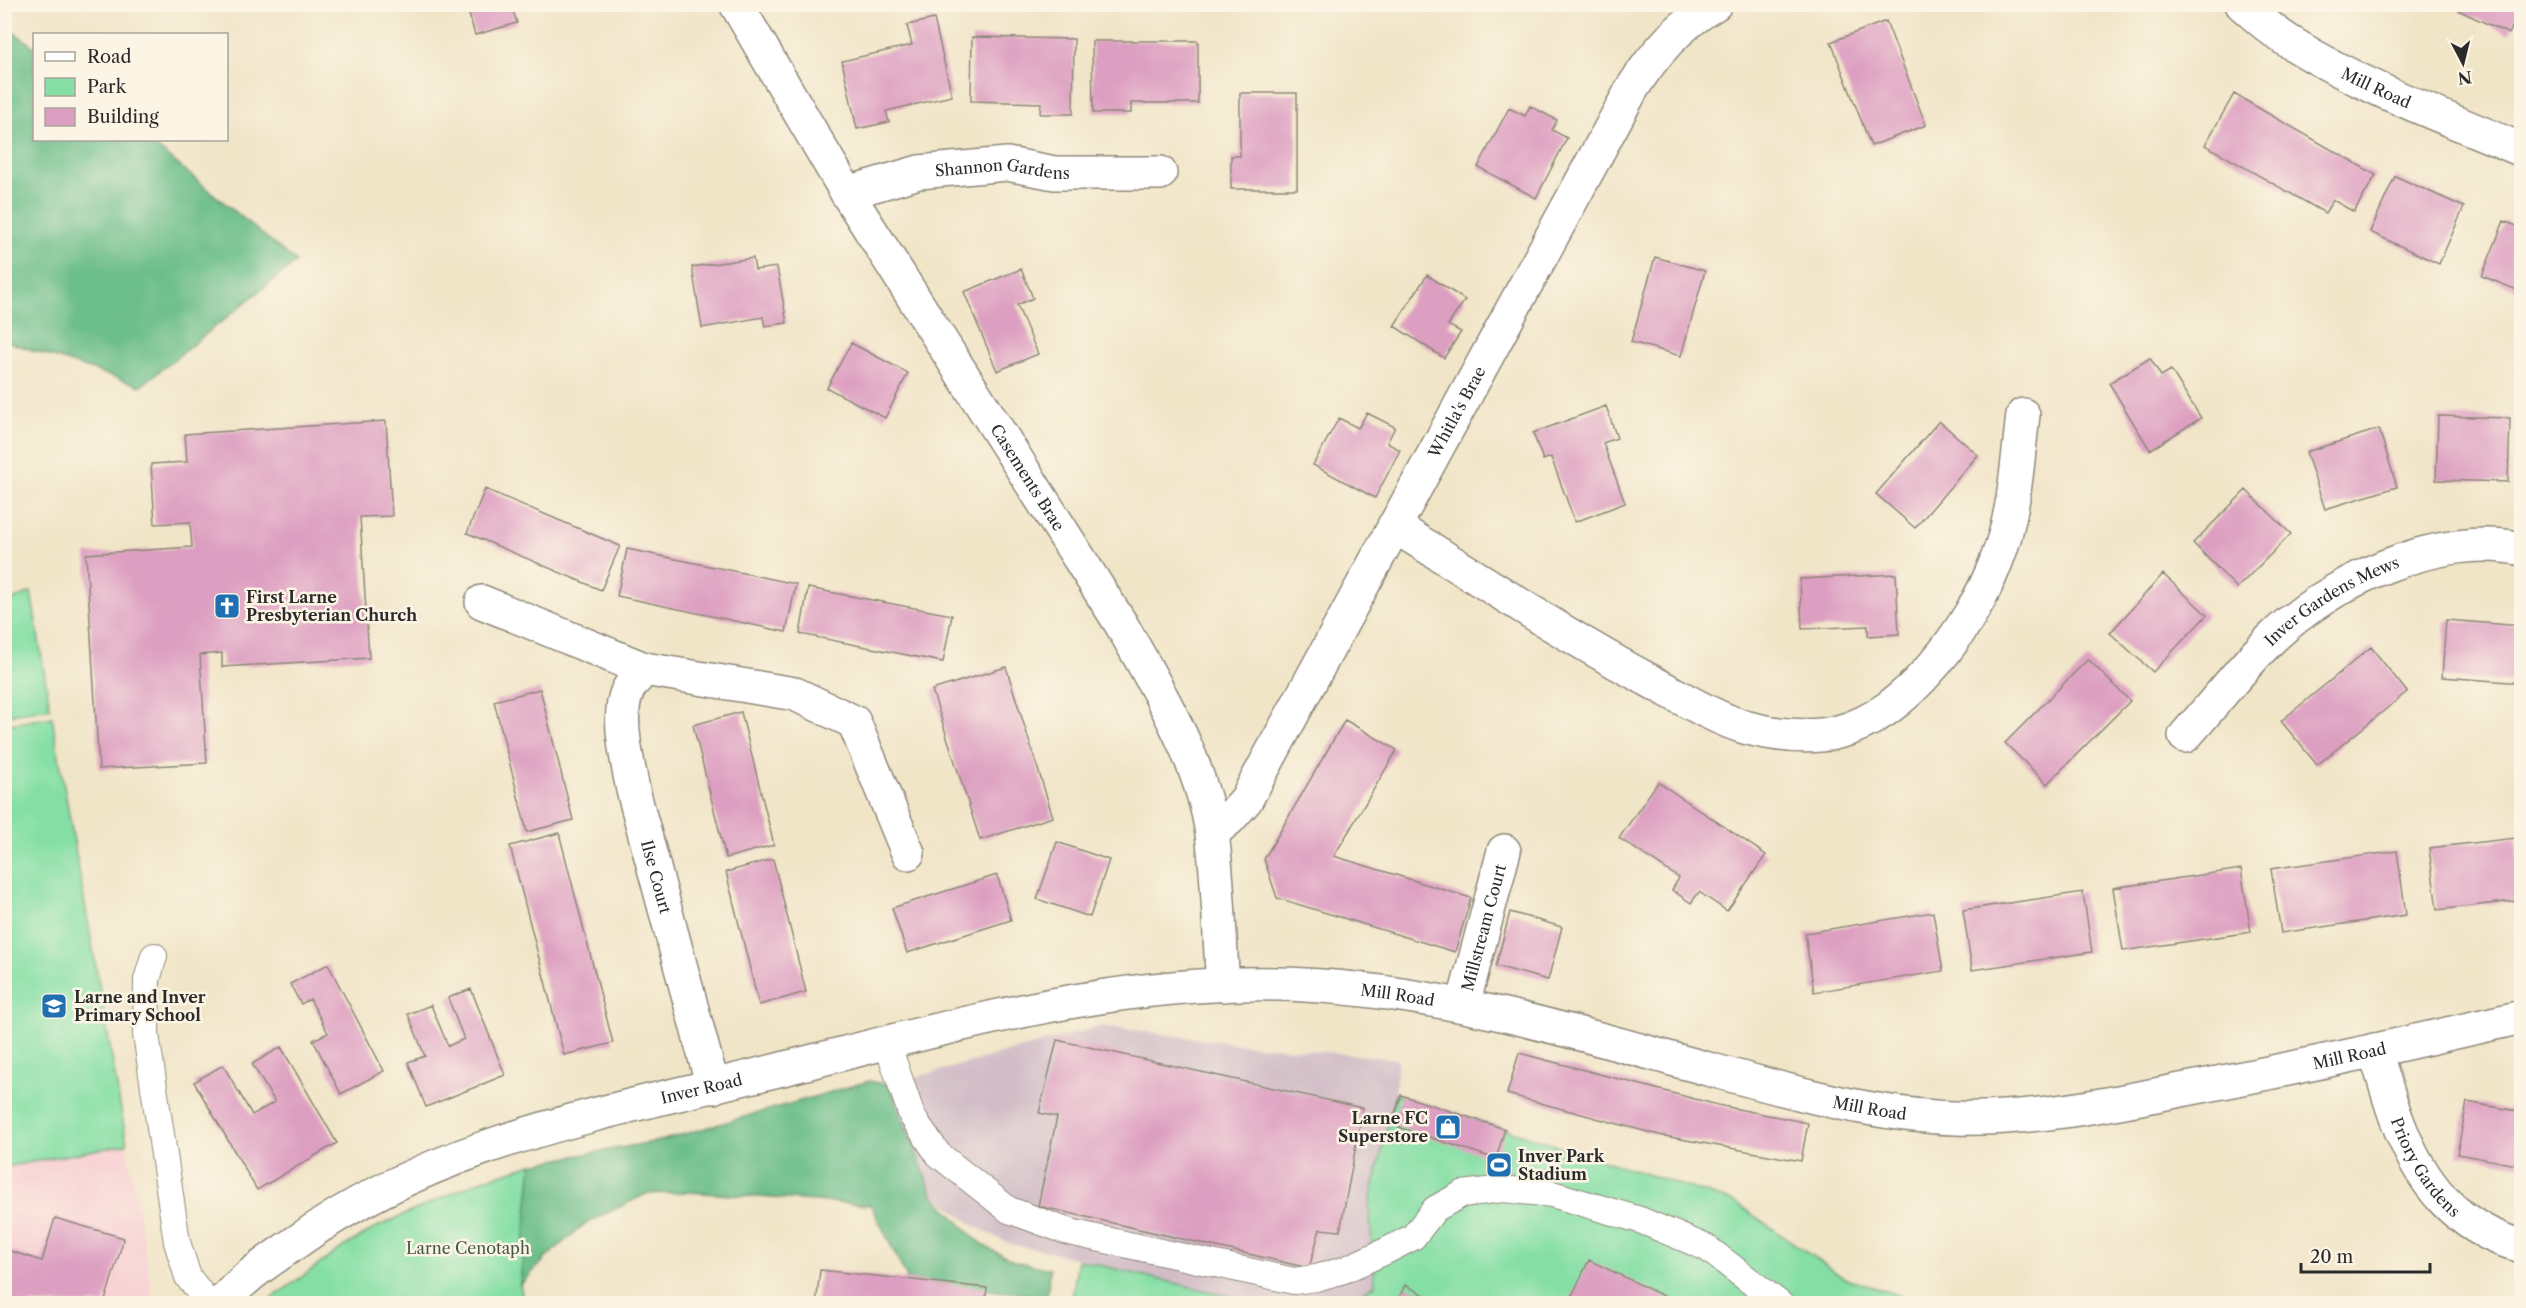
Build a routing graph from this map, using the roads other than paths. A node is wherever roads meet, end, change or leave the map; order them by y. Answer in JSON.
{"nodes":[{"id":1,"x":736,"y":4,"type":"edge"},
{"id":2,"x":1714,"y":4,"type":"edge"},
{"id":3,"x":2242,"y":4,"type":"edge"},
{"id":4,"x":2522,"y":150,"type":"edge"},
{"id":5,"x":1160,"y":173,"type":"dead end"},
{"id":6,"x":847,"y":193,"type":"junction"},
{"id":7,"x":2023,"y":415,"type":"dead end"},
{"id":8,"x":1394,"y":526,"type":"junction"},
{"id":9,"x":2522,"y":549,"type":"edge"},
{"id":10,"x":482,"y":602,"type":"dead end"},
{"id":11,"x":644,"y":669,"type":"junction"},
{"id":12,"x":2186,"y":736,"type":"dead end"},
{"id":13,"x":1212,"y":833,"type":"junction"},
{"id":14,"x":1504,"y":851,"type":"dead end"},
{"id":15,"x":908,"y":853,"type":"dead end"},
{"id":16,"x":154,"y":956,"type":"dead end"},
{"id":17,"x":1223,"y":985,"type":"junction"},
{"id":18,"x":1463,"y":1005,"type":"junction"},
{"id":19,"x":2522,"y":1017,"type":"edge"},
{"id":20,"x":887,"y":1043,"type":"junction"},
{"id":21,"x":2374,"y":1050,"type":"junction"},
{"id":22,"x":713,"y":1087,"type":"junction"},
{"id":23,"x":2522,"y":1246,"type":"edge"},
{"id":24,"x":209,"y":1304,"type":"edge"},
{"id":25,"x":221,"y":1304,"type":"edge"},
{"id":26,"x":1780,"y":1304,"type":"edge"}],
"edges":[{"from":1,"to":6,"type":"street","name":"Casements Brae"},
{"from":2,"to":8,"type":"street","name":"Whitla's Brae"},
{"from":3,"to":4,"type":"street","name":"Mill Road"},
{"from":5,"to":6,"type":"street","name":"Shannon Gardens"},
{"from":6,"to":13,"type":"street","name":"Casements Brae"},
{"from":7,"to":8,"type":"street"},
{"from":8,"to":13,"type":"street","name":"Whitla's Brae"},
{"from":9,"to":12,"type":"street","name":"Inver Gardens Mews"},
{"from":10,"to":11,"type":"street"},
{"from":11,"to":15,"type":"street"},
{"from":11,"to":22,"type":"street","name":"Ilse Court"},
{"from":13,"to":17,"type":"street","name":"Casements Brae"},
{"from":14,"to":18,"type":"street","name":"Millstream Court"},
{"from":16,"to":24,"type":"lane"},
{"from":17,"to":18,"type":"street","name":"Mill Road"},
{"from":17,"to":20,"type":"street","name":"Inver Road"},
{"from":18,"to":21,"type":"street","name":"Mill Road"},
{"from":19,"to":21,"type":"street","name":"Mill Road"},
{"from":20,"to":22,"type":"street","name":"Inver Road"},
{"from":20,"to":26,"type":"lane"},
{"from":21,"to":23,"type":"street","name":"Priory Gardens"},
{"from":22,"to":25,"type":"street","name":"Inver Road"}]}
